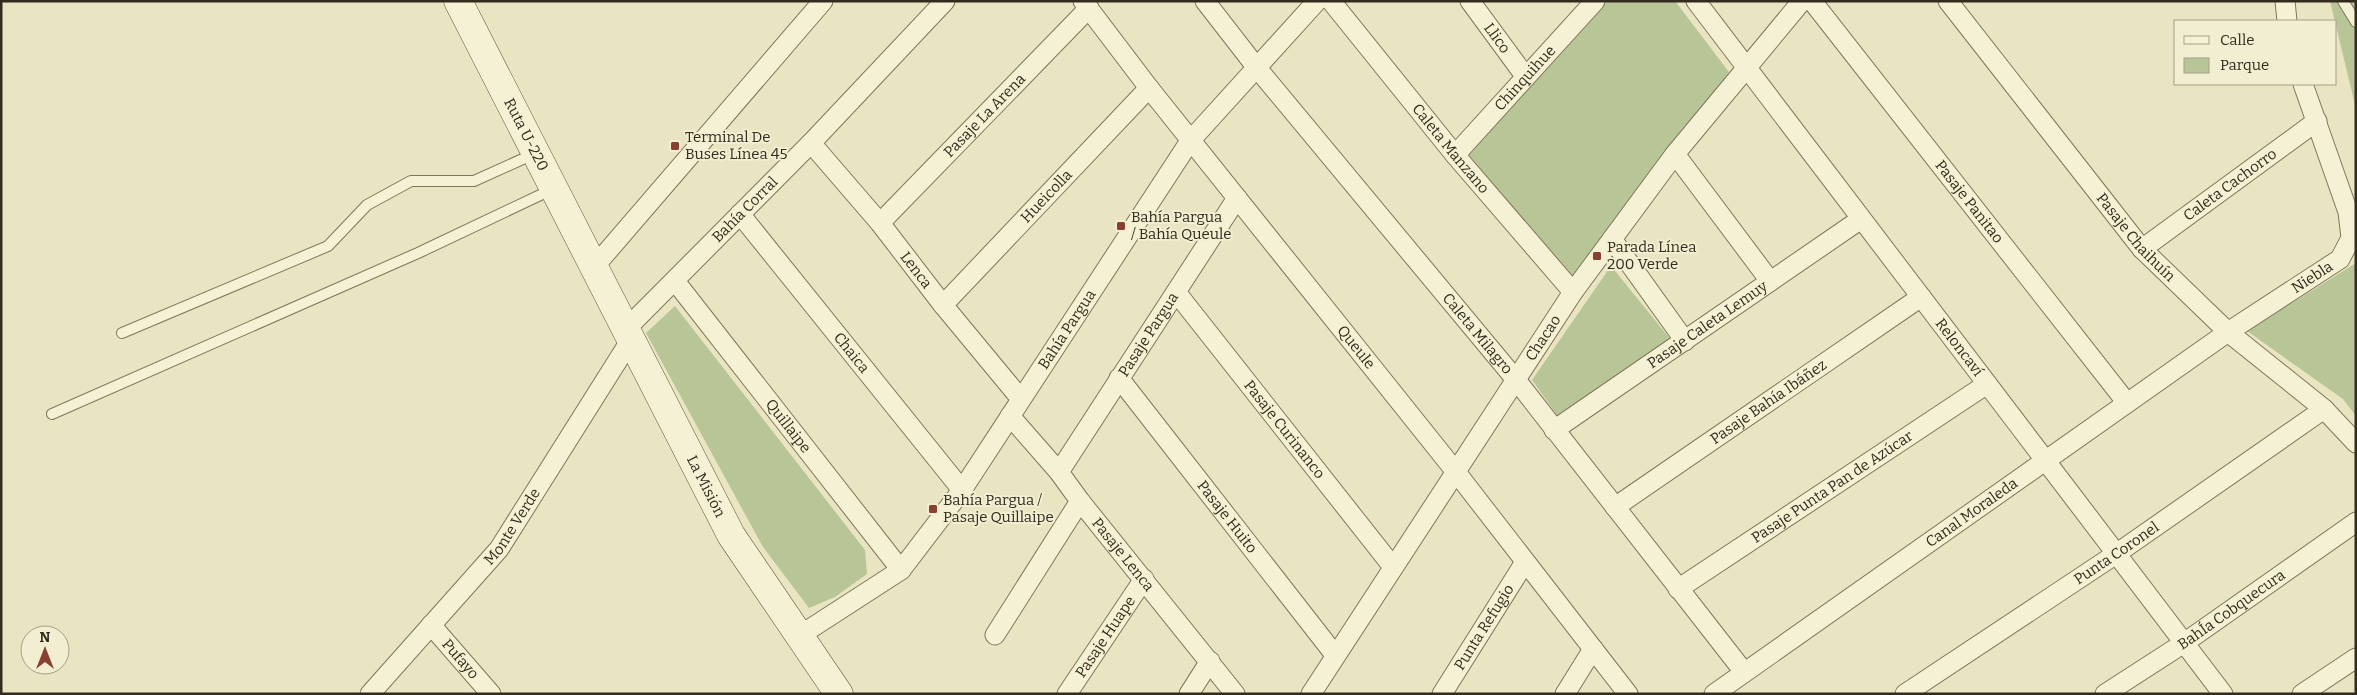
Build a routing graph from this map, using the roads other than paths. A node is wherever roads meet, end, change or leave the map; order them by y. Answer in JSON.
{"nodes":[{"id":1,"x":458,"y":1,"type":"edge"},
{"id":2,"x":823,"y":1,"type":"edge"},
{"id":3,"x":945,"y":1,"type":"edge"},
{"id":4,"x":1205,"y":1,"type":"edge"},
{"id":5,"x":1316,"y":1,"type":"edge"},
{"id":6,"x":1331,"y":1,"type":"edge"},
{"id":7,"x":1470,"y":1,"type":"edge"},
{"id":8,"x":1594,"y":1,"type":"edge"},
{"id":9,"x":1696,"y":1,"type":"edge"},
{"id":10,"x":1802,"y":1,"type":"edge"},
{"id":11,"x":1812,"y":1,"type":"edge"},
{"id":12,"x":1948,"y":1,"type":"edge"},
{"id":13,"x":2285,"y":1,"type":"edge"},
{"id":14,"x":2343,"y":1,"type":"edge"},
{"id":15,"x":1086,"y":5,"type":"edge"},
{"id":16,"x":2287,"y":20,"type":"edge"},
{"id":17,"x":2356,"y":22,"type":"edge"},
{"id":18,"x":1256,"y":68,"type":"junction"},
{"id":19,"x":1747,"y":68,"type":"junction"},
{"id":20,"x":1525,"y":76,"type":"junction"},
{"id":21,"x":2303,"y":85,"type":"edge"},
{"id":22,"x":1149,"y":88,"type":"junction"},
{"id":23,"x":2317,"y":121,"type":"junction"},
{"id":24,"x":1190,"y":140,"type":"junction"},
{"id":25,"x":811,"y":143,"type":"junction"},
{"id":26,"x":536,"y":153,"type":"junction"},
{"id":27,"x":1675,"y":154,"type":"junction"},
{"id":28,"x":1455,"y":155,"type":"junction"},
{"id":29,"x":554,"y":189,"type":"junction"},
{"id":30,"x":1237,"y":198,"type":"junction"},
{"id":31,"x":740,"y":214,"type":"junction"},
{"id":32,"x":1861,"y":219,"type":"junction"},
{"id":33,"x":880,"y":223,"type":"junction"},
{"id":34,"x":1612,"y":239,"type":"junction"},
{"id":35,"x":2142,"y":249,"type":"junction"},
{"id":36,"x":594,"y":267,"type":"junction"},
{"id":37,"x":675,"y":281,"type":"junction"},
{"id":38,"x":1770,"y":281,"type":"junction"},
{"id":39,"x":1176,"y":292,"type":"junction"},
{"id":40,"x":1573,"y":292,"type":"junction"},
{"id":41,"x":1921,"y":297,"type":"junction"},
{"id":42,"x":943,"y":305,"type":"junction"},
{"id":43,"x":2228,"y":332,"type":"junction"},
{"id":44,"x":122,"y":333,"type":"dead end"},
{"id":45,"x":628,"y":336,"type":"junction"},
{"id":46,"x":1684,"y":341,"type":"junction"},
{"id":47,"x":1119,"y":378,"type":"junction"},
{"id":48,"x":1517,"y":381,"type":"junction"},
{"id":49,"x":1987,"y":384,"type":"junction"},
{"id":50,"x":1020,"y":398,"type":"junction"},
{"id":51,"x":2127,"y":403,"type":"junction"},
{"id":52,"x":2324,"y":409,"type":"junction"},
{"id":53,"x":52,"y":414,"type":"dead end"},
{"id":54,"x":1010,"y":416,"type":"junction"},
{"id":55,"x":1554,"y":430,"type":"junction"},
{"id":56,"x":2356,"y":443,"type":"edge"},
{"id":57,"x":2045,"y":460,"type":"junction"},
{"id":58,"x":1059,"y":472,"type":"junction"},
{"id":59,"x":1456,"y":472,"type":"junction"},
{"id":60,"x":962,"y":490,"type":"junction"},
{"id":61,"x":1080,"y":501,"type":"junction"},
{"id":62,"x":1615,"y":507,"type":"junction"},
{"id":63,"x":2356,"y":522,"type":"edge"},
{"id":64,"x":2116,"y":554,"type":"junction"},
{"id":65,"x":1525,"y":562,"type":"junction"},
{"id":66,"x":1393,"y":567,"type":"junction"},
{"id":67,"x":901,"y":570,"type":"junction"},
{"id":68,"x":1144,"y":579,"type":"junction"},
{"id":69,"x":1678,"y":589,"type":"junction"},
{"id":70,"x":431,"y":624,"type":"junction"},
{"id":71,"x":995,"y":635,"type":"dead end"},
{"id":72,"x":799,"y":636,"type":"junction"},
{"id":73,"x":2184,"y":643,"type":"junction"},
{"id":74,"x":1593,"y":649,"type":"junction"},
{"id":75,"x":1335,"y":655,"type":"junction"},
{"id":76,"x":2356,"y":658,"type":"edge"},
{"id":77,"x":1210,"y":661,"type":"junction"},
{"id":78,"x":1744,"y":672,"type":"junction"},
{"id":79,"x":370,"y":694,"type":"edge"},
{"id":80,"x":491,"y":694,"type":"edge"},
{"id":81,"x":839,"y":694,"type":"edge"},
{"id":82,"x":1067,"y":694,"type":"edge"},
{"id":83,"x":1189,"y":694,"type":"edge"},
{"id":84,"x":1236,"y":694,"type":"edge"},
{"id":85,"x":1311,"y":694,"type":"edge"},
{"id":86,"x":1442,"y":694,"type":"edge"},
{"id":87,"x":1564,"y":694,"type":"edge"},
{"id":88,"x":1628,"y":694,"type":"edge"},
{"id":89,"x":1714,"y":694,"type":"edge"},
{"id":90,"x":1905,"y":694,"type":"edge"},
{"id":91,"x":2105,"y":694,"type":"edge"},
{"id":92,"x":2222,"y":694,"type":"edge"},
{"id":93,"x":2302,"y":694,"type":"edge"}],
"edges":[{"from":1,"to":26,"type":"street","name":"Ruta U-220"},
{"from":2,"to":36,"type":"street"},
{"from":3,"to":25,"type":"street","name":"Bahía Corral"},
{"from":4,"to":18,"type":"street","name":"Caleta Milagro"},
{"from":5,"to":18,"type":"street","name":"Bahía Pargua"},
{"from":6,"to":28,"type":"street","name":"Caleta Manzano"},
{"from":7,"to":20,"type":"street","name":"Llico"},
{"from":8,"to":20,"type":"street","name":"Chinquihue"},
{"from":9,"to":19,"type":"street","name":"Reloncaví"},
{"from":10,"to":19,"type":"street","name":"Chacao"},
{"from":11,"to":51,"type":"street","name":"Pasaje Panitao"},
{"from":12,"to":35,"type":"street","name":"Pasaje Chaihuín"},
{"from":13,"to":16,"type":"street"},
{"from":14,"to":17,"type":"lane"},
{"from":15,"to":22,"type":"street","name":"Queule"},
{"from":15,"to":33,"type":"street","name":"Pasaje La Arena"},
{"from":18,"to":24,"type":"street","name":"Bahía Pargua"},
{"from":18,"to":48,"type":"street","name":"Caleta Milagro"},
{"from":19,"to":27,"type":"street","name":"Chacao"},
{"from":19,"to":32,"type":"street","name":"Reloncaví"},
{"from":20,"to":28,"type":"street","name":"Chinquihue"},
{"from":21,"to":23,"type":"street","name":"Niebla"},
{"from":22,"to":24,"type":"street","name":"Queule"},
{"from":22,"to":42,"type":"street","name":"Hueicolla"},
{"from":23,"to":35,"type":"street","name":"Caleta Cachorro"},
{"from":23,"to":43,"type":"street","name":"Niebla"},
{"from":24,"to":30,"type":"street","name":"Queule"},
{"from":24,"to":50,"type":"street","name":"Bahía Pargua"},
{"from":25,"to":31,"type":"street","name":"Bahía Corral"},
{"from":25,"to":33,"type":"street","name":"Lenca"},
{"from":26,"to":29,"type":"street","name":"Ruta U-220"},
{"from":26,"to":44,"type":"lane"},
{"from":27,"to":34,"type":"street","name":"Chacao"},
{"from":27,"to":38,"type":"street"},
{"from":28,"to":40,"type":"street","name":"Caleta Manzano"},
{"from":29,"to":36,"type":"street","name":"Ruta U-220"},
{"from":29,"to":53,"type":"lane"},
{"from":30,"to":39,"type":"street","name":"Pasaje Pargua"},
{"from":30,"to":59,"type":"street","name":"Queule"},
{"from":31,"to":37,"type":"street","name":"Bahía Corral"},
{"from":31,"to":60,"type":"street","name":"Chaica"},
{"from":32,"to":38,"type":"street","name":"Pasaje Caleta Lemuy"},
{"from":32,"to":41,"type":"street","name":"Reloncaví"},
{"from":33,"to":42,"type":"street","name":"Lenca"},
{"from":34,"to":40,"type":"street","name":"Chacao"},
{"from":34,"to":46,"type":"street"},
{"from":35,"to":43,"type":"street","name":"Pasaje Chaihuín"},
{"from":36,"to":45,"type":"street","name":"La Misión"},
{"from":37,"to":45,"type":"street","name":"Bahía Corral"},
{"from":37,"to":67,"type":"street","name":"Quillaipe"},
{"from":38,"to":46,"type":"street","name":"Pasaje Caleta Lemuy"},
{"from":39,"to":47,"type":"street","name":"Pasaje Pargua"},
{"from":39,"to":66,"type":"street","name":"Pasaje Curinanco"},
{"from":40,"to":48,"type":"street","name":"Chacao"},
{"from":41,"to":49,"type":"street","name":"Reloncaví"},
{"from":41,"to":62,"type":"street","name":"Pasaje Bahía Ibáñez"},
{"from":42,"to":50,"type":"street","name":"Lenca"},
{"from":43,"to":51,"type":"street","name":"Canal Moraleda"},
{"from":43,"to":52,"type":"street","name":"Pasaje Chaihuín"},
{"from":45,"to":70,"type":"street","name":"Monte Verde"},
{"from":45,"to":72,"type":"street","name":"La Misión"},
{"from":46,"to":55,"type":"street","name":"Pasaje Caleta Lemuy"},
{"from":47,"to":58,"type":"street","name":"Pasaje Pargua"},
{"from":47,"to":75,"type":"street","name":"Pasaje Huito"},
{"from":48,"to":55,"type":"street","name":"Caleta Milagro"},
{"from":48,"to":59,"type":"street","name":"Chacao"},
{"from":49,"to":57,"type":"street","name":"Reloncaví"},
{"from":49,"to":69,"type":"street","name":"Pasaje Punta Pan de Azúcar"},
{"from":50,"to":54,"type":"street","name":"Bahía Pargua"},
{"from":51,"to":57,"type":"street","name":"Canal Moraleda"},
{"from":52,"to":56,"type":"street","name":"Pasaje Chaihuín"},
{"from":52,"to":64,"type":"street","name":"Punta Coronel"},
{"from":54,"to":58,"type":"street","name":"Pasaje Lenca"},
{"from":54,"to":60,"type":"street","name":"Bahía Pargua"},
{"from":55,"to":62,"type":"street","name":"Caleta Milagro"},
{"from":57,"to":64,"type":"street","name":"Reloncaví"},
{"from":57,"to":78,"type":"street","name":"Canal Moraleda"},
{"from":58,"to":61,"type":"street","name":"Pasaje Lenca"},
{"from":59,"to":65,"type":"street","name":"Queule"},
{"from":59,"to":66,"type":"street","name":"Chacao"},
{"from":60,"to":67,"type":"street","name":"Bahía Pargua"},
{"from":61,"to":68,"type":"street","name":"Pasaje Lenca"},
{"from":61,"to":71,"type":"street"},
{"from":62,"to":69,"type":"street","name":"Caleta Milagro"},
{"from":63,"to":73,"type":"street","name":"BahÍa Cobquecura"},
{"from":64,"to":73,"type":"street","name":"Reloncaví"},
{"from":64,"to":90,"type":"street","name":"Punta Coronel"},
{"from":65,"to":74,"type":"street","name":"Queule"},
{"from":65,"to":86,"type":"street","name":"Punta Refugio"},
{"from":66,"to":75,"type":"street","name":"Chacao"},
{"from":67,"to":72,"type":"street","name":"Bahía Pargua"},
{"from":68,"to":77,"type":"street","name":"Pasaje Lenca"},
{"from":68,"to":82,"type":"street","name":"Pasaje Huape"},
{"from":69,"to":78,"type":"street","name":"Caleta Milagro"},
{"from":70,"to":79,"type":"street","name":"Monte Verde"},
{"from":70,"to":80,"type":"street","name":"Pufayo"},
{"from":72,"to":81,"type":"street","name":"La Misión"},
{"from":73,"to":91,"type":"street","name":"BahÍa Cobquecura"},
{"from":73,"to":92,"type":"street","name":"Reloncaví"},
{"from":74,"to":87,"type":"street"},
{"from":74,"to":88,"type":"street","name":"Queule"},
{"from":75,"to":85,"type":"street","name":"Chacao"},
{"from":76,"to":93,"type":"street"},
{"from":77,"to":83,"type":"street"},
{"from":77,"to":84,"type":"street","name":"Pasaje Lenca"},
{"from":78,"to":89,"type":"street","name":"Canal Moraleda"}]}
